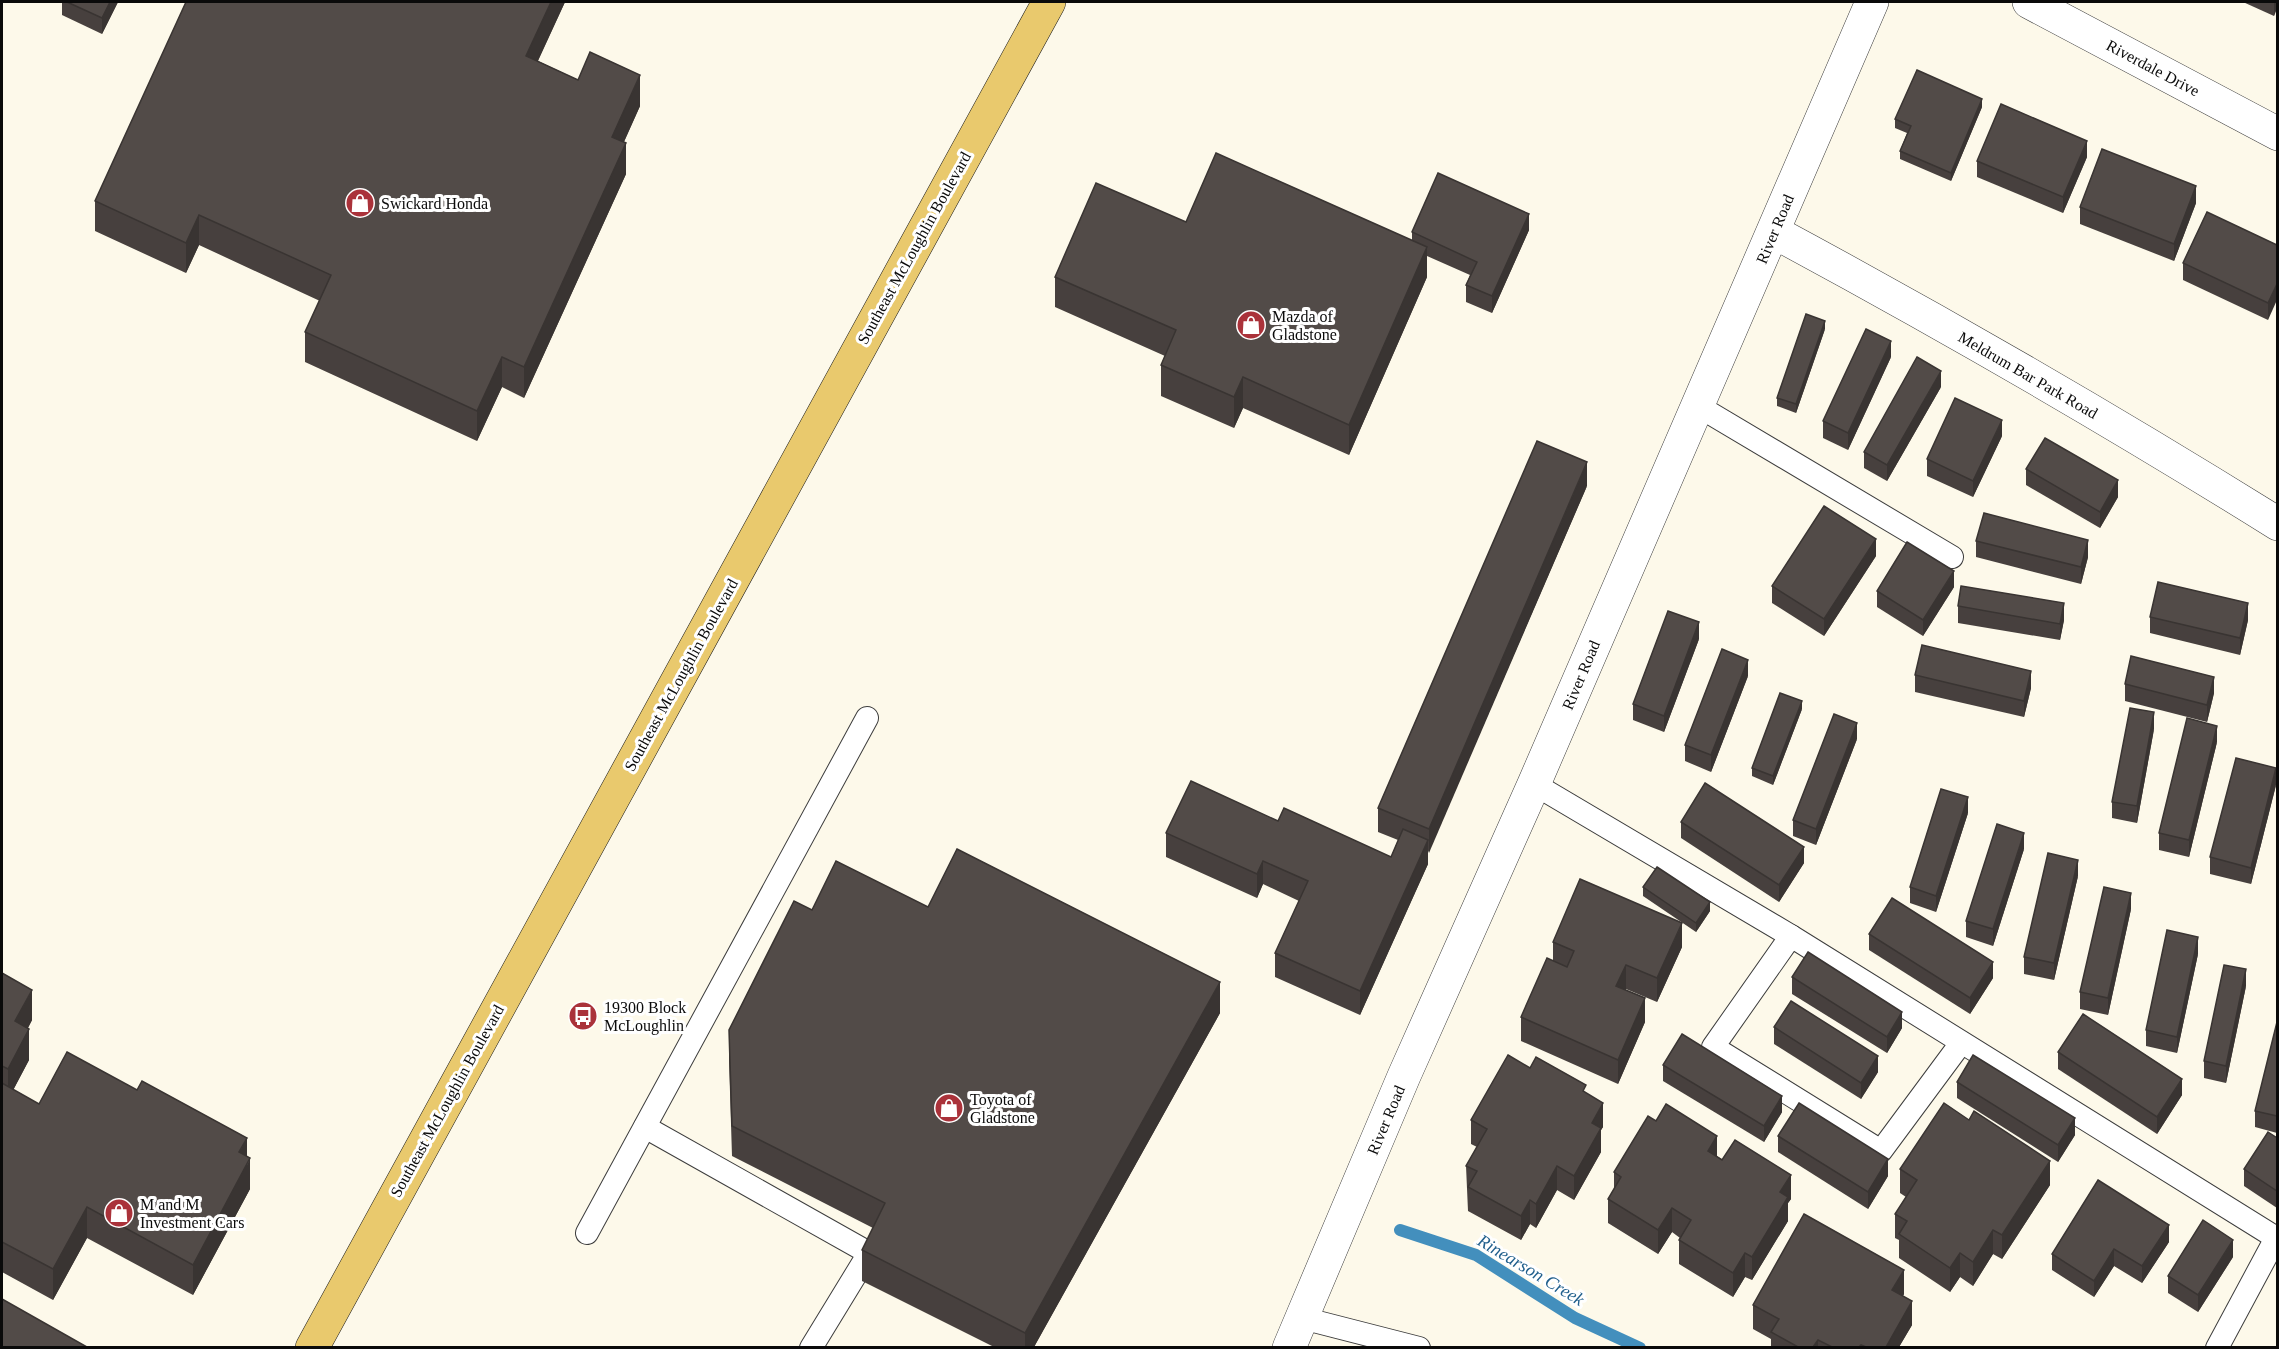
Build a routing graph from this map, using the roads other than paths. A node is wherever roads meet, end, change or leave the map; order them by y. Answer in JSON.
{"nodes":[{"id":1,"x":1049,"y":2,"type":"edge"},
{"id":2,"x":1872,"y":2,"type":"edge"},
{"id":3,"x":2029,"y":2,"type":"edge"},
{"id":4,"x":2277,"y":134,"type":"edge"},
{"id":5,"x":1774,"y":232,"type":"junction"},
{"id":6,"x":1698,"y":405,"type":"junction"},
{"id":7,"x":2277,"y":524,"type":"edge"},
{"id":8,"x":1952,"y":557,"type":"dead end"},
{"id":9,"x":867,"y":718,"type":"dead end"},
{"id":10,"x":1534,"y":784,"type":"junction"},
{"id":11,"x":1791,"y":936,"type":"junction"},
{"id":12,"x":1961,"y":1043,"type":"junction"},
{"id":13,"x":645,"y":1127,"type":"junction"},
{"id":14,"x":587,"y":1233,"type":"dead end"},
{"id":15,"x":2277,"y":1239,"type":"edge"},
{"id":16,"x":1295,"y":1333,"type":"edge"},
{"id":17,"x":312,"y":1347,"type":"edge"},
{"id":18,"x":811,"y":1347,"type":"edge"},
{"id":19,"x":1419,"y":1347,"type":"edge"},
{"id":20,"x":2217,"y":1347,"type":"edge"}],
"edges":[{"from":1,"to":17,"type":"main road","name":"Southeast McLoughlin Boulevard"},
{"from":2,"to":5,"type":"street","name":"River Road"},
{"from":3,"to":4,"type":"street","name":"Riverdale Drive"},
{"from":5,"to":6,"type":"street","name":"River Road"},
{"from":5,"to":7,"type":"street","name":"Meldrum Bar Park Road"},
{"from":6,"to":8,"type":"lane"},
{"from":6,"to":10,"type":"street","name":"River Road"},
{"from":9,"to":13,"type":"lane"},
{"from":10,"to":11,"type":"lane"},
{"from":10,"to":16,"type":"street","name":"River Road"},
{"from":11,"to":12,"type":"lane"},
{"from":11,"to":12,"type":"lane"},
{"from":12,"to":15,"type":"lane"},
{"from":13,"to":14,"type":"lane"},
{"from":13,"to":18,"type":"lane"},
{"from":15,"to":20,"type":"lane"},
{"from":16,"to":19,"type":"lane"}]}
